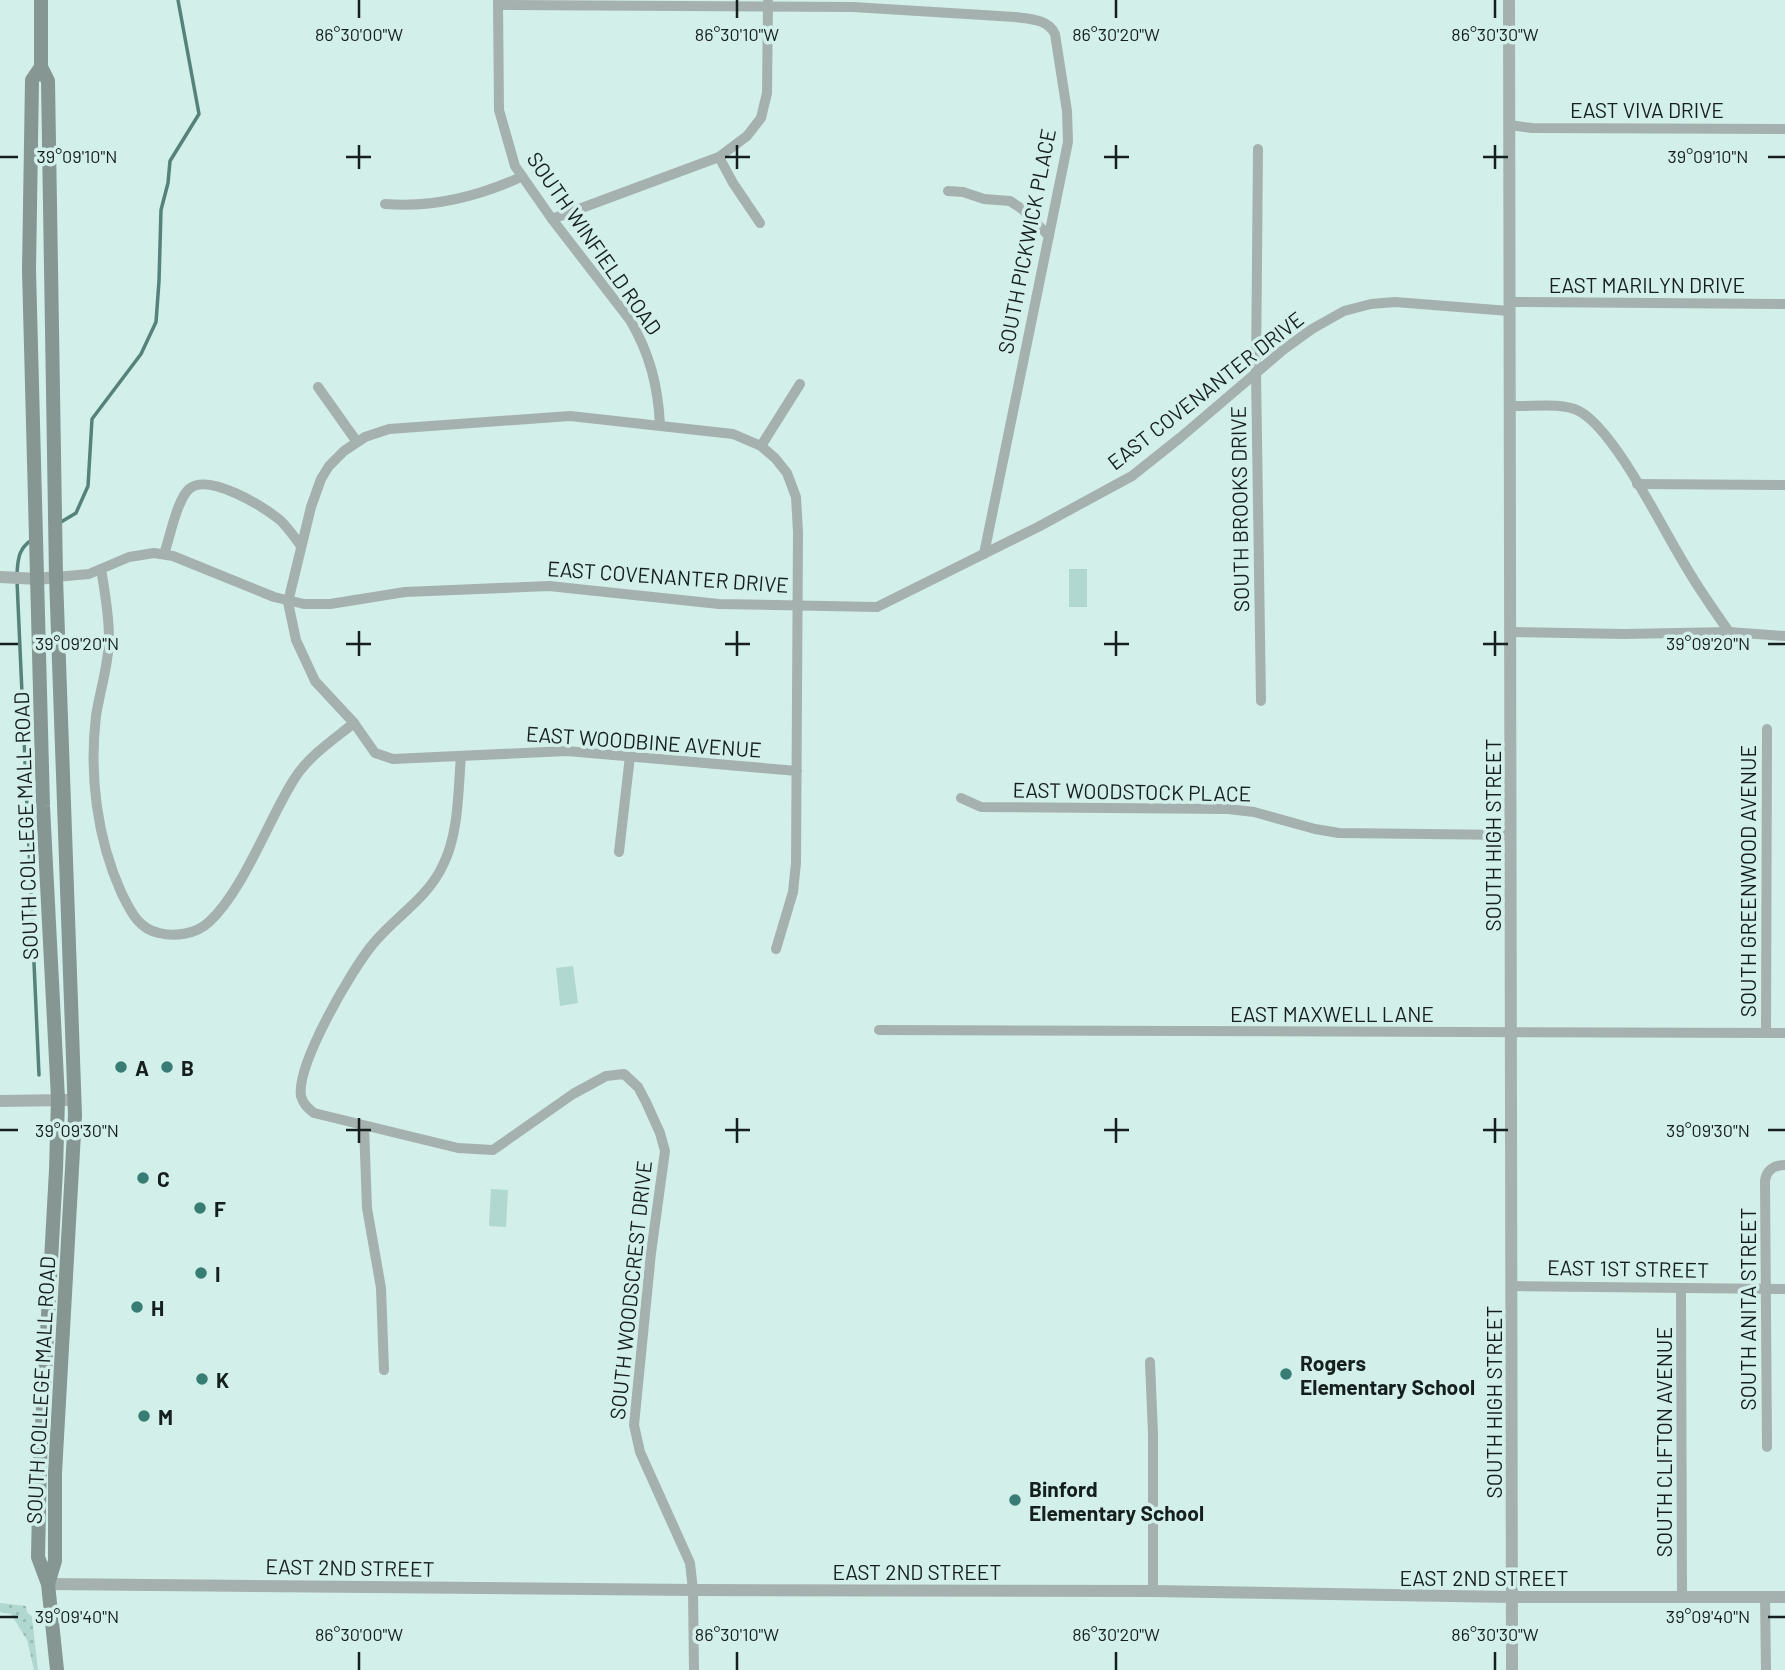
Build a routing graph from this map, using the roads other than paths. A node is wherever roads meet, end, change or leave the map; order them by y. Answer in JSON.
{"nodes":[{"id":1,"x":41,"y":0,"type":"edge"},
{"id":2,"x":1509,"y":0,"type":"edge"},
{"id":3,"x":498,"y":3,"type":"edge"},
{"id":4,"x":768,"y":3,"type":"edge"},
{"id":5,"x":41,"y":67,"type":"junction"},
{"id":6,"x":1509,"y":125,"type":"junction"},
{"id":7,"x":1785,"y":129,"type":"edge"},
{"id":8,"x":1258,"y":149,"type":"dead end"},
{"id":9,"x":719,"y":157,"type":"junction"},
{"id":10,"x":521,"y":177,"type":"junction"},
{"id":11,"x":948,"y":191,"type":"dead end"},
{"id":12,"x":385,"y":204,"type":"dead end"},
{"id":13,"x":552,"y":219,"type":"junction"},
{"id":14,"x":760,"y":223,"type":"dead end"},
{"id":15,"x":1049,"y":236,"type":"junction"},
{"id":16,"x":29,"y":270,"type":"junction"},
{"id":17,"x":49,"y":270,"type":"junction"},
{"id":18,"x":1785,"y":304,"type":"edge"},
{"id":19,"x":1509,"y":307,"type":"junction"},
{"id":20,"x":1256,"y":372,"type":"junction"},
{"id":21,"x":800,"y":384,"type":"dead end"},
{"id":22,"x":318,"y":387,"type":"dead end"},
{"id":23,"x":1510,"y":407,"type":"junction"},
{"id":24,"x":660,"y":425,"type":"junction"},
{"id":25,"x":357,"y":442,"type":"junction"},
{"id":26,"x":761,"y":446,"type":"junction"},
{"id":27,"x":1637,"y":484,"type":"junction"},
{"id":28,"x":1785,"y":485,"type":"edge"},
{"id":29,"x":301,"y":547,"type":"junction"},
{"id":30,"x":164,"y":554,"type":"junction"},
{"id":31,"x":984,"y":554,"type":"junction"},
{"id":32,"x":101,"y":569,"type":"junction"},
{"id":33,"x":5,"y":577,"type":"edge"},
{"id":34,"x":55,"y":578,"type":"junction"},
{"id":35,"x":32,"y":579,"type":"junction"},
{"id":36,"x":288,"y":602,"type":"junction"},
{"id":37,"x":797,"y":605,"type":"junction"},
{"id":38,"x":1511,"y":632,"type":"junction"},
{"id":39,"x":1728,"y":632,"type":"junction"},
{"id":40,"x":1785,"y":636,"type":"edge"},
{"id":41,"x":1261,"y":701,"type":"dead end"},
{"id":42,"x":354,"y":723,"type":"junction"},
{"id":43,"x":1767,"y":729,"type":"dead end"},
{"id":44,"x":461,"y":756,"type":"junction"},
{"id":45,"x":630,"y":756,"type":"junction"},
{"id":46,"x":797,"y":771,"type":"junction"},
{"id":47,"x":961,"y":797,"type":"dead end"},
{"id":48,"x":43,"y":806,"type":"junction"},
{"id":49,"x":64,"y":806,"type":"junction"},
{"id":50,"x":1511,"y":835,"type":"junction"},
{"id":51,"x":619,"y":852,"type":"dead end"},
{"id":52,"x":776,"y":949,"type":"dead end"},
{"id":53,"x":879,"y":1030,"type":"dead end"},
{"id":54,"x":1511,"y":1033,"type":"junction"},
{"id":55,"x":1766,"y":1033,"type":"junction"},
{"id":56,"x":1785,"y":1033,"type":"edge"},
{"id":57,"x":58,"y":1099,"type":"junction"},
{"id":58,"x":75,"y":1100,"type":"junction"},
{"id":59,"x":0,"y":1101,"type":"edge"},
{"id":60,"x":364,"y":1126,"type":"junction"},
{"id":61,"x":1785,"y":1165,"type":"edge"},
{"id":62,"x":1512,"y":1286,"type":"junction"},
{"id":63,"x":1681,"y":1288,"type":"junction"},
{"id":64,"x":1766,"y":1289,"type":"junction"},
{"id":65,"x":1785,"y":1289,"type":"edge"},
{"id":66,"x":1150,"y":1362,"type":"dead end"},
{"id":67,"x":384,"y":1370,"type":"dead end"},
{"id":68,"x":41,"y":1446,"type":"junction"},
{"id":69,"x":1767,"y":1447,"type":"dead end"},
{"id":70,"x":57,"y":1452,"type":"junction"},
{"id":71,"x":39,"y":1494,"type":"junction"},
{"id":72,"x":54,"y":1494,"type":"junction"},
{"id":73,"x":39,"y":1520,"type":"junction"},
{"id":74,"x":54,"y":1525,"type":"junction"},
{"id":75,"x":48,"y":1584,"type":"junction"},
{"id":76,"x":694,"y":1590,"type":"junction"},
{"id":77,"x":1153,"y":1591,"type":"junction"},
{"id":78,"x":1682,"y":1595,"type":"junction"},
{"id":79,"x":1511,"y":1597,"type":"junction"},
{"id":80,"x":1765,"y":1597,"type":"junction"},
{"id":81,"x":1785,"y":1597,"type":"edge"},
{"id":82,"x":57,"y":1670,"type":"edge"},
{"id":83,"x":694,"y":1670,"type":"edge"},
{"id":84,"x":1512,"y":1670,"type":"edge"},
{"id":85,"x":1766,"y":1670,"type":"edge"}],
"edges":[{"from":1,"to":5,"type":"main road","name":"SOUTH COLLEGE MALL ROAD"},
{"from":2,"to":6,"type":"street","name":"SOUTH HIGH STREET"},
{"from":3,"to":4,"type":"street","name":"SOUTH PICKWICK PLACE"},
{"from":3,"to":10,"type":"street","name":"SOUTH WINFIELD ROAD"},
{"from":4,"to":9,"type":"street"},
{"from":4,"to":15,"type":"street","name":"SOUTH PICKWICK PLACE"},
{"from":5,"to":16,"type":"main road","name":"SOUTH COLLEGE MALL ROAD"},
{"from":5,"to":17,"type":"main road","name":"SOUTH COLLEGE MALL ROAD"},
{"from":6,"to":7,"type":"street","name":"EAST VIVA DRIVE"},
{"from":6,"to":19,"type":"street","name":"SOUTH HIGH STREET"},
{"from":8,"to":20,"type":"street","name":"SOUTH BROOKS DRIVE"},
{"from":9,"to":13,"type":"street"},
{"from":9,"to":14,"type":"street"},
{"from":10,"to":12,"type":"street"},
{"from":10,"to":13,"type":"street","name":"SOUTH WINFIELD ROAD"},
{"from":11,"to":15,"type":"street"},
{"from":13,"to":24,"type":"street","name":"SOUTH WINFIELD ROAD"},
{"from":15,"to":31,"type":"street","name":"SOUTH PICKWICK PLACE"},
{"from":16,"to":17,"type":"main road"},
{"from":16,"to":35,"type":"main road","name":"SOUTH COLLEGE MALL ROAD"},
{"from":17,"to":34,"type":"main road","name":"SOUTH COLLEGE MALL ROAD"},
{"from":18,"to":19,"type":"street","name":"EAST MARILYN DRIVE"},
{"from":19,"to":20,"type":"street","name":"EAST COVENANTER DRIVE"},
{"from":19,"to":23,"type":"street","name":"SOUTH HIGH STREET"},
{"from":20,"to":31,"type":"street","name":"EAST COVENANTER DRIVE"},
{"from":20,"to":41,"type":"street","name":"SOUTH BROOKS DRIVE"},
{"from":21,"to":26,"type":"street"},
{"from":22,"to":25,"type":"street"},
{"from":23,"to":27,"type":"street"},
{"from":23,"to":38,"type":"street","name":"SOUTH HIGH STREET"},
{"from":24,"to":25,"type":"street"},
{"from":24,"to":26,"type":"street"},
{"from":25,"to":29,"type":"street"},
{"from":26,"to":37,"type":"street"},
{"from":27,"to":28,"type":"street"},
{"from":27,"to":39,"type":"street"},
{"from":29,"to":30,"type":"street"},
{"from":29,"to":36,"type":"street"},
{"from":30,"to":32,"type":"street","name":"EAST COVENANTER DRIVE"},
{"from":30,"to":36,"type":"street","name":"EAST COVENANTER DRIVE"},
{"from":31,"to":37,"type":"street","name":"EAST COVENANTER DRIVE"},
{"from":32,"to":34,"type":"street","name":"EAST COVENANTER DRIVE"},
{"from":32,"to":42,"type":"street"},
{"from":33,"to":35,"type":"street","name":"EAST COVENANTER DRIVE"},
{"from":34,"to":35,"type":"street","name":"EAST COVENANTER DRIVE"},
{"from":34,"to":49,"type":"main road","name":"SOUTH COLLEGE MALL ROAD"},
{"from":35,"to":48,"type":"main road","name":"SOUTH COLLEGE MALL ROAD"},
{"from":36,"to":37,"type":"street","name":"EAST COVENANTER DRIVE"},
{"from":36,"to":42,"type":"street","name":"EAST WOODBINE AVENUE"},
{"from":37,"to":46,"type":"street"},
{"from":38,"to":39,"type":"street"},
{"from":38,"to":50,"type":"street","name":"SOUTH HIGH STREET"},
{"from":39,"to":40,"type":"street"},
{"from":42,"to":44,"type":"street","name":"EAST WOODBINE AVENUE"},
{"from":43,"to":55,"type":"street","name":"SOUTH GREENWOOD AVENUE"},
{"from":44,"to":45,"type":"street","name":"EAST WOODBINE AVENUE"},
{"from":44,"to":60,"type":"street","name":"SOUTH WOODSCREST DRIVE"},
{"from":45,"to":46,"type":"street","name":"EAST WOODBINE AVENUE"},
{"from":45,"to":51,"type":"street"},
{"from":46,"to":52,"type":"street"},
{"from":47,"to":50,"type":"street","name":"EAST WOODSTOCK PLACE"},
{"from":48,"to":49,"type":"street"},
{"from":48,"to":57,"type":"main road","name":"SOUTH COLLEGE MALL ROAD"},
{"from":49,"to":58,"type":"main road","name":"SOUTH COLLEGE MALL ROAD"},
{"from":50,"to":54,"type":"street","name":"SOUTH HIGH STREET"},
{"from":53,"to":54,"type":"street","name":"EAST MAXWELL LANE"},
{"from":54,"to":55,"type":"street","name":"EAST MAXWELL LANE"},
{"from":54,"to":62,"type":"street","name":"SOUTH HIGH STREET"},
{"from":55,"to":56,"type":"street","name":"EAST MAXWELL LANE"},
{"from":57,"to":58,"type":"street"},
{"from":57,"to":59,"type":"street"},
{"from":57,"to":68,"type":"main road","name":"SOUTH COLLEGE MALL ROAD"},
{"from":58,"to":70,"type":"main road","name":"SOUTH COLLEGE MALL ROAD"},
{"from":60,"to":67,"type":"street"},
{"from":60,"to":76,"type":"street","name":"SOUTH WOODSCREST DRIVE"},
{"from":61,"to":64,"type":"street","name":"SOUTH ANITA STREET"},
{"from":62,"to":63,"type":"street","name":"EAST 1ST STREET"},
{"from":62,"to":79,"type":"street","name":"SOUTH HIGH STREET"},
{"from":63,"to":64,"type":"street","name":"EAST 1ST STREET"},
{"from":63,"to":78,"type":"street","name":"SOUTH CLIFTON AVENUE"},
{"from":64,"to":65,"type":"street","name":"EAST 1ST STREET"},
{"from":64,"to":69,"type":"street","name":"SOUTH ANITA STREET"},
{"from":66,"to":77,"type":"street"},
{"from":68,"to":70,"type":"main road"},
{"from":68,"to":71,"type":"main road","name":"SOUTH COLLEGE MALL ROAD"},
{"from":70,"to":72,"type":"main road","name":"SOUTH COLLEGE MALL ROAD"},
{"from":71,"to":72,"type":"main road"},
{"from":71,"to":73,"type":"main road","name":"SOUTH COLLEGE MALL ROAD"},
{"from":72,"to":74,"type":"main road","name":"SOUTH COLLEGE MALL ROAD"},
{"from":73,"to":74,"type":"main road"},
{"from":73,"to":75,"type":"main road","name":"SOUTH COLLEGE MALL ROAD"},
{"from":74,"to":75,"type":"main road","name":"SOUTH COLLEGE MALL ROAD"},
{"from":75,"to":76,"type":"street","name":"EAST 2ND STREET"},
{"from":75,"to":82,"type":"main road","name":"SOUTH COLLEGE MALL ROAD"},
{"from":76,"to":77,"type":"street","name":"EAST 2ND STREET"},
{"from":76,"to":83,"type":"street","name":"SOUTH WOODSCREST DRIVE"},
{"from":77,"to":79,"type":"street","name":"EAST 2ND STREET"},
{"from":78,"to":79,"type":"street","name":"EAST 2ND STREET"},
{"from":78,"to":80,"type":"street","name":"EAST 2ND STREET"},
{"from":79,"to":84,"type":"street","name":"SOUTH HIGH STREET"},
{"from":80,"to":81,"type":"street","name":"EAST 2ND STREET"},
{"from":80,"to":85,"type":"street"}]}
